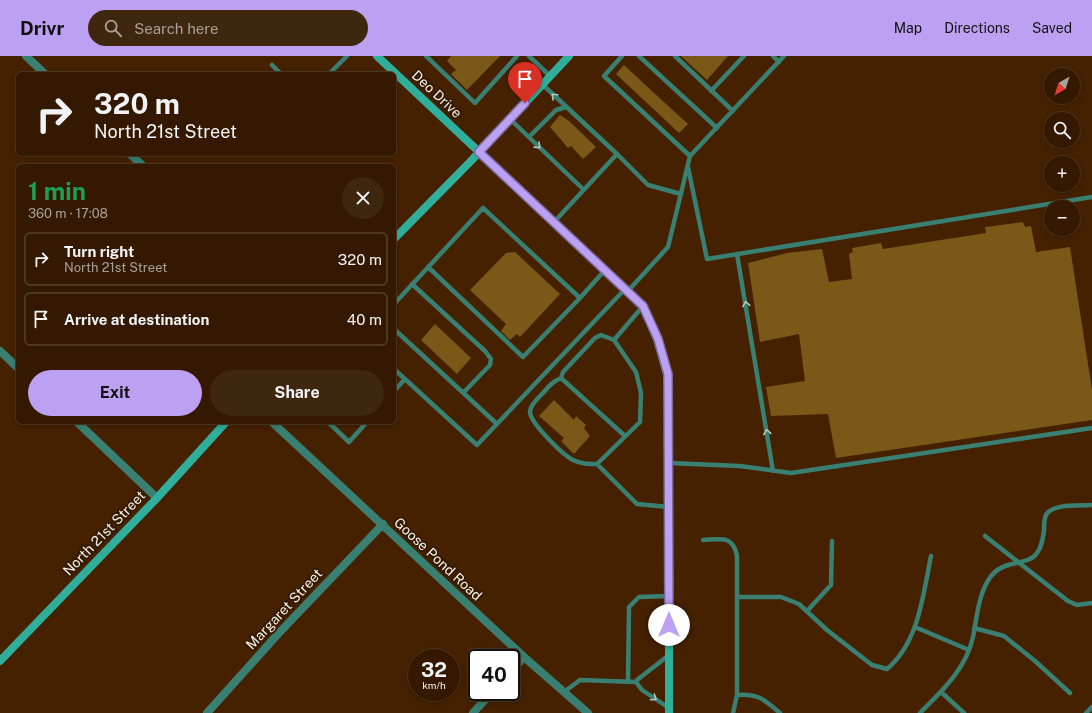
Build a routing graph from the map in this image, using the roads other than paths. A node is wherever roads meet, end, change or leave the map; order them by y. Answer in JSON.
{"nodes":[{"id":1,"x":26,"y":56,"type":"edge"},
{"id":2,"x":346,"y":56,"type":"edge"},
{"id":3,"x":377,"y":56,"type":"edge"},
{"id":4,"x":426,"y":56,"type":"edge"},
{"id":5,"x":517,"y":56,"type":"edge"},
{"id":6,"x":529,"y":56,"type":"edge"},
{"id":7,"x":569,"y":56,"type":"edge"},
{"id":8,"x":622,"y":56,"type":"edge"},
{"id":9,"x":639,"y":56,"type":"edge"},
{"id":10,"x":675,"y":56,"type":"edge"},
{"id":11,"x":744,"y":56,"type":"edge"},
{"id":12,"x":773,"y":56,"type":"edge"},
{"id":13,"x":784,"y":56,"type":"edge"},
{"id":14,"x":779,"y":62,"type":"junction"},
{"id":15,"x":272,"y":65,"type":"dead end"},
{"id":16,"x":43,"y":72,"type":"edge"},
{"id":17,"x":279,"y":72,"type":"edge"},
{"id":18,"x":331,"y":72,"type":"edge"},
{"id":19,"x":394,"y":72,"type":"edge"},
{"id":20,"x":396,"y":74,"type":"edge"},
{"id":21,"x":550,"y":76,"type":"junction"},
{"id":22,"x":542,"y":85,"type":"junction"},
{"id":23,"x":711,"y":91,"type":"junction"},
{"id":24,"x":566,"y":107,"type":"junction"},
{"id":25,"x":733,"y":111,"type":"junction"},
{"id":26,"x":510,"y":119,"type":"junction"},
{"id":27,"x":717,"y":128,"type":"junction"},
{"id":28,"x":529,"y":137,"type":"junction"},
{"id":29,"x":479,"y":152,"type":"junction"},
{"id":30,"x":617,"y":154,"type":"junction"},
{"id":31,"x":132,"y":156,"type":"edge"},
{"id":32,"x":690,"y":156,"type":"junction"},
{"id":33,"x":141,"y":164,"type":"edge"},
{"id":34,"x":688,"y":167,"type":"junction"},
{"id":35,"x":584,"y":190,"type":"junction"},
{"id":36,"x":681,"y":194,"type":"junction"},
{"id":37,"x":1092,"y":197,"type":"edge"},
{"id":38,"x":554,"y":222,"type":"junction"},
{"id":39,"x":396,"y":237,"type":"edge"},
{"id":40,"x":737,"y":254,"type":"junction"},
{"id":41,"x":428,"y":268,"type":"junction"},
{"id":42,"x":605,"y":270,"type":"junction"},
{"id":43,"x":412,"y":284,"type":"junction"},
{"id":44,"x":626,"y":290,"type":"junction"},
{"id":45,"x":580,"y":298,"type":"junction"},
{"id":46,"x":396,"y":302,"type":"edge"},
{"id":47,"x":643,"y":306,"type":"junction"},
{"id":48,"x":396,"y":331,"type":"edge"},
{"id":49,"x":614,"y":340,"type":"junction"},
{"id":50,"x":0,"y":351,"type":"edge"},
{"id":51,"x":16,"y":366,"type":"edge"},
{"id":52,"x":396,"y":371,"type":"edge"},
{"id":53,"x":561,"y":378,"type":"junction"},
{"id":54,"x":405,"y":379,"type":"junction"},
{"id":55,"x":396,"y":389,"type":"edge"},
{"id":56,"x":463,"y":392,"type":"junction"},
{"id":57,"x":79,"y":424,"type":"edge"},
{"id":58,"x":224,"y":424,"type":"edge"},
{"id":59,"x":274,"y":424,"type":"edge"},
{"id":60,"x":330,"y":424,"type":"edge"},
{"id":61,"x":365,"y":424,"type":"edge"},
{"id":62,"x":497,"y":424,"type":"junction"},
{"id":63,"x":1092,"y":428,"type":"edge"},
{"id":64,"x":625,"y":436,"type":"junction"},
{"id":65,"x":597,"y":464,"type":"junction"},
{"id":66,"x":669,"y":464,"type":"junction"},
{"id":67,"x":774,"y":471,"type":"junction"},
{"id":68,"x":157,"y":498,"type":"junction"},
{"id":69,"x":1092,"y":505,"type":"edge"},
{"id":70,"x":669,"y":506,"type":"junction"},
{"id":71,"x":383,"y":524,"type":"junction"},
{"id":72,"x":985,"y":536,"type":"dead end"},
{"id":73,"x":703,"y":540,"type":"dead end"},
{"id":74,"x":832,"y":541,"type":"dead end"},
{"id":75,"x":931,"y":556,"type":"dead end"},
{"id":76,"x":1018,"y":561,"type":"junction"},
{"id":77,"x":669,"y":596,"type":"junction"},
{"id":78,"x":738,"y":597,"type":"junction"},
{"id":79,"x":1092,"y":603,"type":"edge"},
{"id":80,"x":807,"y":611,"type":"junction"},
{"id":81,"x":915,"y":627,"type":"junction"},
{"id":82,"x":974,"y":628,"type":"junction"},
{"id":83,"x":968,"y":650,"type":"junction"},
{"id":84,"x":669,"y":655,"type":"junction"},
{"id":85,"x":524,"y":657,"type":"junction"},
{"id":86,"x":0,"y":661,"type":"edge"},
{"id":87,"x":520,"y":662,"type":"edge"},
{"id":88,"x":628,"y":682,"type":"junction"},
{"id":89,"x":636,"y":682,"type":"junction"},
{"id":90,"x":564,"y":692,"type":"junction"},
{"id":91,"x":941,"y":692,"type":"junction"},
{"id":92,"x":1070,"y":693,"type":"dead end"},
{"id":93,"x":737,"y":695,"type":"junction"},
{"id":94,"x":484,"y":701,"type":"edge"},
{"id":95,"x":1092,"y":707,"type":"edge"},
{"id":96,"x":669,"y":710,"type":"edge"},
{"id":97,"x":206,"y":713,"type":"edge"},
{"id":98,"x":473,"y":713,"type":"edge"},
{"id":99,"x":588,"y":713,"type":"edge"},
{"id":100,"x":733,"y":713,"type":"edge"},
{"id":101,"x":780,"y":713,"type":"edge"},
{"id":102,"x":920,"y":713,"type":"edge"},
{"id":103,"x":964,"y":713,"type":"edge"},
{"id":104,"x":1086,"y":713,"type":"edge"}],
"edges":[{"from":1,"to":16,"type":"street"},
{"from":2,"to":18,"type":"lane"},
{"from":3,"to":19,"type":"street","name":"Deo Drive"},
{"from":4,"to":5,"type":"lane"},
{"from":6,"to":21,"type":"lane"},
{"from":7,"to":21,"type":"street"},
{"from":8,"to":32,"type":"lane"},
{"from":9,"to":27,"type":"lane"},
{"from":10,"to":23,"type":"lane"},
{"from":11,"to":23,"type":"lane"},
{"from":12,"to":14,"type":"lane"},
{"from":13,"to":14,"type":"lane"},
{"from":14,"to":25,"type":"lane"},
{"from":15,"to":17,"type":"lane"},
{"from":20,"to":29,"type":"street","name":"Deo Drive"},
{"from":21,"to":22,"type":"street"},
{"from":24,"to":22,"type":"lane","one_way":true},
{"from":22,"to":26,"type":"street"},
{"from":23,"to":25,"type":"lane"},
{"from":24,"to":28,"type":"lane"},
{"from":24,"to":30,"type":"lane"},
{"from":25,"to":27,"type":"lane"},
{"from":26,"to":28,"type":"lane"},
{"from":26,"to":29,"type":"street"},
{"from":27,"to":32,"type":"lane"},
{"from":28,"to":35,"type":"lane","one_way":true},
{"from":29,"to":38,"type":"street","name":"Deo Drive"},
{"from":29,"to":39,"type":"street"},
{"from":30,"to":35,"type":"lane"},
{"from":30,"to":36,"type":"lane"},
{"from":31,"to":33,"type":"street"},
{"from":32,"to":34,"type":"lane"},
{"from":34,"to":36,"type":"lane"},
{"from":34,"to":40,"type":"lane"},
{"from":35,"to":38,"type":"lane"},
{"from":36,"to":44,"type":"lane"},
{"from":37,"to":40,"type":"lane"},
{"from":38,"to":42,"type":"street","name":"Deo Drive"},
{"from":67,"to":40,"type":"lane","one_way":true},
{"from":41,"to":43,"type":"lane"},
{"from":41,"to":45,"type":"lane"},
{"from":41,"to":45,"type":"lane"},
{"from":42,"to":44,"type":"street","name":"Deo Drive"},
{"from":42,"to":45,"type":"lane"},
{"from":43,"to":46,"type":"lane"},
{"from":43,"to":56,"type":"lane"},
{"from":44,"to":47,"type":"street","name":"Deo Drive"},
{"from":44,"to":62,"type":"lane"},
{"from":47,"to":49,"type":"lane"},
{"from":47,"to":66,"type":"street"},
{"from":48,"to":56,"type":"lane"},
{"from":49,"to":53,"type":"lane"},
{"from":49,"to":64,"type":"lane"},
{"from":50,"to":51,"type":"street"},
{"from":52,"to":54,"type":"lane"},
{"from":53,"to":64,"type":"lane"},
{"from":53,"to":65,"type":"lane"},
{"from":54,"to":55,"type":"lane"},
{"from":54,"to":62,"type":"lane"},
{"from":56,"to":62,"type":"lane"},
{"from":57,"to":68,"type":"street"},
{"from":58,"to":68,"type":"street","name":"North 21st Street"},
{"from":59,"to":71,"type":"street","name":"Goose Pond Road"},
{"from":60,"to":61,"type":"lane"},
{"from":63,"to":67,"type":"lane"},
{"from":64,"to":65,"type":"lane"},
{"from":65,"to":70,"type":"lane"},
{"from":66,"to":67,"type":"lane"},
{"from":66,"to":70,"type":"street"},
{"from":68,"to":86,"type":"street","name":"North 21st Street"},
{"from":69,"to":76,"type":"lane"},
{"from":70,"to":77,"type":"street"},
{"from":71,"to":85,"type":"street","name":"Goose Pond Road"},
{"from":71,"to":97,"type":"street","name":"Margaret Street"},
{"from":72,"to":76,"type":"lane"},
{"from":73,"to":78,"type":"lane"},
{"from":74,"to":80,"type":"lane"},
{"from":75,"to":81,"type":"lane"},
{"from":76,"to":79,"type":"lane"},
{"from":76,"to":82,"type":"lane"},
{"from":77,"to":84,"type":"street"},
{"from":77,"to":88,"type":"lane"},
{"from":78,"to":80,"type":"lane"},
{"from":78,"to":93,"type":"lane"},
{"from":80,"to":81,"type":"lane"},
{"from":81,"to":83,"type":"lane"},
{"from":82,"to":83,"type":"lane"},
{"from":82,"to":92,"type":"lane"},
{"from":83,"to":91,"type":"lane"},
{"from":84,"to":89,"type":"lane"},
{"from":84,"to":96,"type":"street"},
{"from":85,"to":87,"type":"street"},
{"from":85,"to":90,"type":"street","name":"Goose Pond Road"},
{"from":88,"to":89,"type":"lane"},
{"from":88,"to":90,"type":"lane"},
{"from":89,"to":96,"type":"lane","one_way":true},
{"from":90,"to":99,"type":"street","name":"Goose Pond Road"},
{"from":91,"to":102,"type":"lane"},
{"from":91,"to":103,"type":"lane"},
{"from":93,"to":100,"type":"lane"},
{"from":93,"to":101,"type":"lane"},
{"from":94,"to":98,"type":"street"},
{"from":95,"to":104,"type":"lane"}]}
